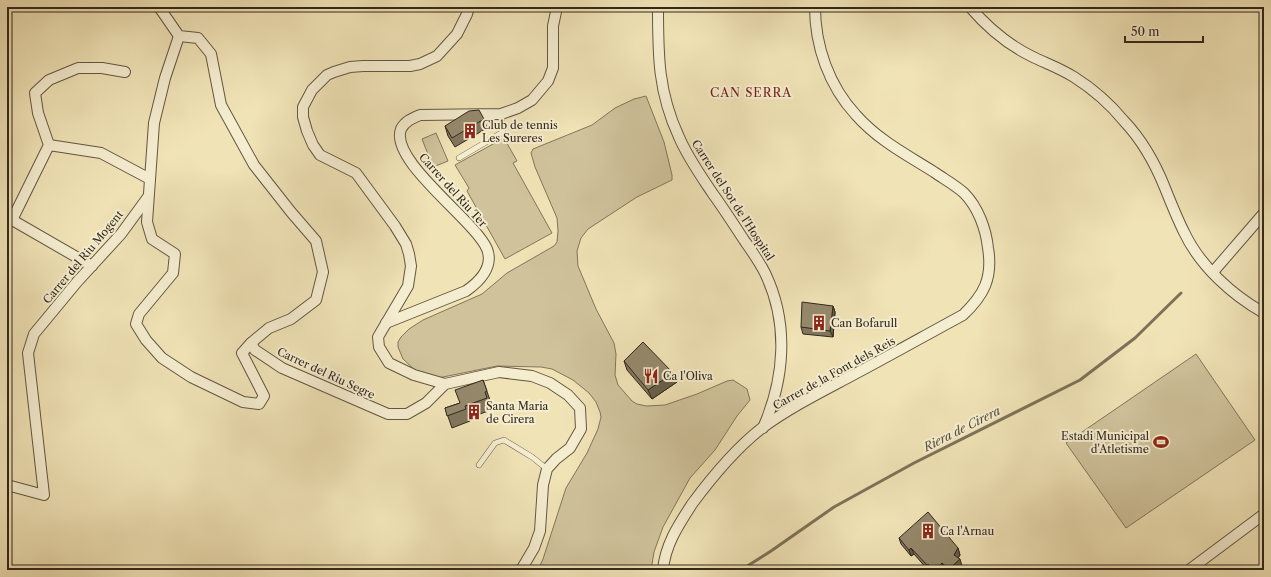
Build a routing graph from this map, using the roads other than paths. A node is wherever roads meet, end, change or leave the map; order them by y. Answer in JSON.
{"nodes":[{"id":1,"x":159,"y":7,"type":"edge"},
{"id":2,"x":469,"y":7,"type":"edge"},
{"id":3,"x":557,"y":7,"type":"edge"},
{"id":4,"x":658,"y":7,"type":"edge"},
{"id":5,"x":815,"y":7,"type":"edge"},
{"id":6,"x":970,"y":7,"type":"edge"},
{"id":7,"x":179,"y":36,"type":"junction"},
{"id":8,"x":125,"y":72,"type":"dead end"},
{"id":9,"x":501,"y":114,"type":"junction"},
{"id":10,"x":50,"y":145,"type":"junction"},
{"id":11,"x":459,"y":158,"type":"dead end"},
{"id":12,"x":150,"y":178,"type":"junction"},
{"id":13,"x":148,"y":197,"type":"junction"},
{"id":14,"x":1264,"y":213,"type":"edge"},
{"id":15,"x":10,"y":218,"type":"edge"},
{"id":16,"x":92,"y":266,"type":"junction"},
{"id":17,"x":1213,"y":272,"type":"junction"},
{"id":18,"x":1264,"y":313,"type":"edge"},
{"id":19,"x":386,"y":322,"type":"junction"},
{"id":20,"x":250,"y":343,"type":"junction"},
{"id":21,"x":445,"y":384,"type":"junction"},
{"id":22,"x":763,"y":428,"type":"junction"},
{"id":23,"x":479,"y":465,"type":"dead end"},
{"id":24,"x":547,"y":469,"type":"junction"},
{"id":25,"x":7,"y":485,"type":"edge"},
{"id":26,"x":1264,"y":514,"type":"edge"},
{"id":27,"x":522,"y":570,"type":"edge"},
{"id":28,"x":663,"y":570,"type":"edge"},
{"id":29,"x":1189,"y":570,"type":"edge"}],
"edges":[{"from":1,"to":7,"type":"street"},
{"from":2,"to":19,"type":"street"},
{"from":3,"to":9,"type":"street","name":"Carrer del Riu Ter"},
{"from":4,"to":22,"type":"street","name":"Carrer del Sot de l'Hospital"},
{"from":5,"to":22,"type":"street","name":"Carrer de la Font dels Reis"},
{"from":6,"to":17,"type":"street"},
{"from":7,"to":12,"type":"street"},
{"from":7,"to":20,"type":"street"},
{"from":8,"to":10,"type":"street"},
{"from":9,"to":11,"type":"lane"},
{"from":9,"to":19,"type":"street","name":"Carrer del Riu Ter"},
{"from":10,"to":12,"type":"street"},
{"from":10,"to":15,"type":"street"},
{"from":12,"to":13,"type":"street"},
{"from":13,"to":16,"type":"street","name":"Carrer del Riu Mogent"},
{"from":13,"to":20,"type":"street"},
{"from":14,"to":17,"type":"street"},
{"from":15,"to":16,"type":"street"},
{"from":16,"to":25,"type":"street","name":"Carrer del Riu Mogent"},
{"from":17,"to":18,"type":"street"},
{"from":19,"to":21,"type":"street"},
{"from":20,"to":21,"type":"street","name":"Carrer del Riu Segre"},
{"from":21,"to":24,"type":"street"},
{"from":22,"to":28,"type":"street","name":"Carrer de la Font dels Reis"},
{"from":23,"to":24,"type":"lane"},
{"from":24,"to":27,"type":"street"},
{"from":26,"to":29,"type":"street"}]}
